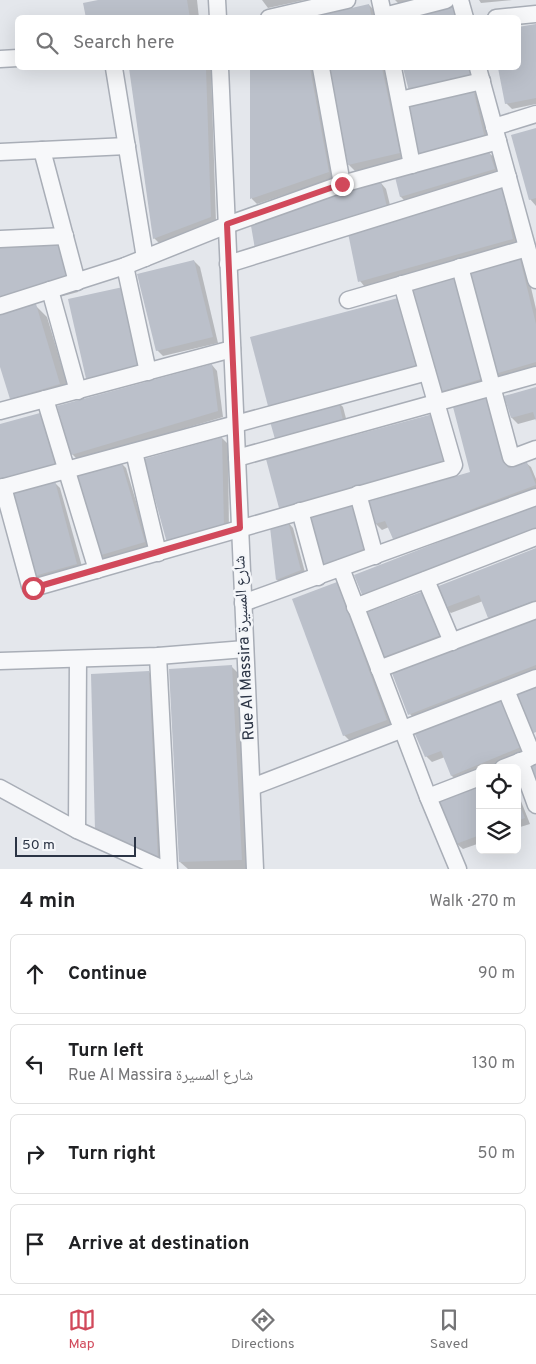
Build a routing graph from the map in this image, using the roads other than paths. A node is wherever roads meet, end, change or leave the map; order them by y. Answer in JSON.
{"nodes":[{"id":1,"x":217,"y":0,"type":"edge"},
{"id":2,"x":347,"y":0,"type":"edge"},
{"id":3,"x":446,"y":0,"type":"edge"},
{"id":4,"x":460,"y":0,"type":"edge"},
{"id":5,"x":383,"y":11,"type":"edge"},
{"id":6,"x":311,"y":13,"type":"edge"},
{"id":7,"x":536,"y":14,"type":"edge"},
{"id":8,"x":218,"y":15,"type":"edge"},
{"id":9,"x":294,"y":15,"type":"edge"},
{"id":10,"x":464,"y":15,"type":"edge"},
{"id":11,"x":521,"y":16,"type":"edge"},
{"id":12,"x":15,"y":58,"type":"edge"},
{"id":13,"x":0,"y":59,"type":"edge"},
{"id":14,"x":114,"y":70,"type":"edge"},
{"id":15,"x":220,"y":70,"type":"edge"},
{"id":16,"x":321,"y":70,"type":"edge"},
{"id":17,"x":393,"y":70,"type":"edge"},
{"id":18,"x":480,"y":74,"type":"edge"},
{"id":19,"x":400,"y":100,"type":"junction"},
{"id":20,"x":536,"y":114,"type":"edge"},
{"id":21,"x":496,"y":134,"type":"junction"},
{"id":22,"x":127,"y":146,"type":"junction"},
{"id":23,"x":42,"y":150,"type":"junction"},
{"id":24,"x":0,"y":152,"type":"edge"},
{"id":25,"x":412,"y":166,"type":"junction"},
{"id":26,"x":508,"y":177,"type":"junction"},
{"id":27,"x":342,"y":184,"type":"junction"},
{"id":28,"x":227,"y":224,"type":"junction"},
{"id":29,"x":529,"y":227,"type":"edge"},
{"id":30,"x":65,"y":236,"type":"junction"},
{"id":31,"x":0,"y":239,"type":"edge"},
{"id":32,"x":527,"y":248,"type":"junction"},
{"id":33,"x":145,"y":258,"type":"junction"},
{"id":34,"x":228,"y":264,"type":"junction"},
{"id":35,"x":125,"y":266,"type":"junction"},
{"id":36,"x":460,"y":267,"type":"junction"},
{"id":37,"x":536,"y":280,"type":"edge"},
{"id":38,"x":77,"y":282,"type":"junction"},
{"id":39,"x":402,"y":284,"type":"junction"},
{"id":40,"x":50,"y":290,"type":"junction"},
{"id":41,"x":348,"y":300,"type":"dead end"},
{"id":42,"x":0,"y":306,"type":"edge"},
{"id":43,"x":232,"y":349,"type":"junction"},
{"id":44,"x":148,"y":372,"type":"junction"},
{"id":45,"x":427,"y":372,"type":"junction"},
{"id":46,"x":536,"y":375,"type":"edge"},
{"id":47,"x":492,"y":388,"type":"junction"},
{"id":48,"x":78,"y":391,"type":"junction"},
{"id":49,"x":45,"y":399,"type":"junction"},
{"id":50,"x":436,"y":403,"type":"junction"},
{"id":51,"x":0,"y":411,"type":"edge"},
{"id":52,"x":236,"y":424,"type":"junction"},
{"id":53,"x":536,"y":449,"type":"edge"},
{"id":54,"x":134,"y":452,"type":"junction"},
{"id":55,"x":237,"y":458,"type":"junction"},
{"id":56,"x":67,"y":470,"type":"junction"},
{"id":57,"x":1,"y":488,"type":"edge"},
{"id":58,"x":358,"y":494,"type":"junction"},
{"id":59,"x":536,"y":497,"type":"edge"},
{"id":60,"x":300,"y":511,"type":"junction"},
{"id":61,"x":240,"y":528,"type":"junction"},
{"id":62,"x":536,"y":537,"type":"edge"},
{"id":63,"x":158,"y":553,"type":"junction"},
{"id":64,"x":375,"y":556,"type":"junction"},
{"id":65,"x":341,"y":568,"type":"junction"},
{"id":66,"x":97,"y":570,"type":"junction"},
{"id":67,"x":318,"y":577,"type":"junction"},
{"id":68,"x":426,"y":580,"type":"junction"},
{"id":69,"x":243,"y":603,"type":"junction"},
{"id":70,"x":355,"y":607,"type":"junction"},
{"id":71,"x":536,"y":610,"type":"edge"},
{"id":72,"x":452,"y":642,"type":"junction"},
{"id":73,"x":246,"y":649,"type":"junction"},
{"id":74,"x":158,"y":656,"type":"junction"},
{"id":75,"x":78,"y":658,"type":"junction"},
{"id":76,"x":0,"y":661,"type":"edge"},
{"id":77,"x":379,"y":669,"type":"junction"},
{"id":78,"x":536,"y":678,"type":"edge"},
{"id":79,"x":506,"y":690,"type":"junction"},
{"id":80,"x":402,"y":729,"type":"junction"},
{"id":81,"x":530,"y":757,"type":"edge"},
{"id":82,"x":513,"y":764,"type":"edge"},
{"id":83,"x":476,"y":779,"type":"edge"},
{"id":84,"x":252,"y":787,"type":"junction"},
{"id":85,"x":0,"y":788,"type":"edge"},
{"id":86,"x":428,"y":797,"type":"junction"},
{"id":87,"x":536,"y":805,"type":"edge"},
{"id":88,"x":78,"y":830,"type":"junction"},
{"id":89,"x":163,"y":869,"type":"edge"},
{"id":90,"x":168,"y":869,"type":"edge"},
{"id":91,"x":255,"y":869,"type":"edge"},
{"id":92,"x":458,"y":869,"type":"edge"}],
"edges":[{"from":1,"to":8,"type":"street"},
{"from":2,"to":6,"type":"street"},
{"from":3,"to":5,"type":"street"},
{"from":4,"to":10,"type":"street"},
{"from":6,"to":9,"type":"street"},
{"from":7,"to":11,"type":"street"},
{"from":12,"to":13,"type":"street"},
{"from":14,"to":22,"type":"street"},
{"from":15,"to":28,"type":"street","name":"Rue Al Massira شارع المسيرة"},
{"from":16,"to":27,"type":"street"},
{"from":17,"to":19,"type":"street"},
{"from":18,"to":19,"type":"street"},
{"from":18,"to":21,"type":"street"},
{"from":19,"to":25,"type":"street"},
{"from":20,"to":21,"type":"street"},
{"from":21,"to":25,"type":"street"},
{"from":21,"to":26,"type":"street"},
{"from":22,"to":23,"type":"street"},
{"from":22,"to":33,"type":"street"},
{"from":23,"to":24,"type":"street"},
{"from":23,"to":30,"type":"street"},
{"from":25,"to":27,"type":"street"},
{"from":26,"to":29,"type":"street"},
{"from":26,"to":34,"type":"street"},
{"from":27,"to":28,"type":"street"},
{"from":28,"to":33,"type":"street"},
{"from":28,"to":34,"type":"street","name":"Rue Al Massira شارع المسيرة"},
{"from":29,"to":32,"type":"street"},
{"from":30,"to":31,"type":"street"},
{"from":30,"to":38,"type":"street"},
{"from":32,"to":36,"type":"street"},
{"from":32,"to":37,"type":"street"},
{"from":33,"to":35,"type":"street"},
{"from":34,"to":43,"type":"street","name":"Rue Al Massira شارع المسيرة"},
{"from":35,"to":38,"type":"street"},
{"from":35,"to":44,"type":"street"},
{"from":36,"to":39,"type":"street"},
{"from":36,"to":47,"type":"street"},
{"from":38,"to":40,"type":"street"},
{"from":39,"to":41,"type":"street"},
{"from":39,"to":45,"type":"street"},
{"from":40,"to":42,"type":"street"},
{"from":40,"to":48,"type":"street"},
{"from":43,"to":44,"type":"street"},
{"from":43,"to":52,"type":"street","name":"Rue Al Massira شارع المسيرة"},
{"from":44,"to":48,"type":"street"},
{"from":45,"to":50,"type":"street"},
{"from":45,"to":52,"type":"street"},
{"from":46,"to":47,"type":"street"},
{"from":47,"to":50,"type":"street"},
{"from":47,"to":53,"type":"street"},
{"from":48,"to":49,"type":"street"},
{"from":49,"to":51,"type":"street"},
{"from":49,"to":56,"type":"street"},
{"from":50,"to":55,"type":"street"},
{"from":50,"to":58,"type":"street"},
{"from":52,"to":54,"type":"street"},
{"from":52,"to":55,"type":"street","name":"Rue Al Massira شارع المسيرة"},
{"from":54,"to":56,"type":"street"},
{"from":54,"to":63,"type":"street"},
{"from":55,"to":61,"type":"street","name":"Rue Al Massira شارع المسيرة"},
{"from":56,"to":57,"type":"street"},
{"from":56,"to":66,"type":"street"},
{"from":57,"to":66,"type":"street"},
{"from":58,"to":60,"type":"street"},
{"from":58,"to":64,"type":"street"},
{"from":59,"to":64,"type":"street"},
{"from":60,"to":61,"type":"street"},
{"from":60,"to":67,"type":"street"},
{"from":61,"to":63,"type":"street"},
{"from":61,"to":69,"type":"street","name":"Rue Al Massira شارع المسيرة"},
{"from":62,"to":68,"type":"street"},
{"from":63,"to":66,"type":"street"},
{"from":64,"to":65,"type":"street"},
{"from":65,"to":67,"type":"street"},
{"from":65,"to":70,"type":"street"},
{"from":67,"to":69,"type":"street"},
{"from":68,"to":70,"type":"street"},
{"from":68,"to":72,"type":"street"},
{"from":69,"to":73,"type":"street","name":"Rue Al Massira شارع المسيرة"},
{"from":70,"to":77,"type":"street"},
{"from":71,"to":72,"type":"street"},
{"from":72,"to":77,"type":"street"},
{"from":73,"to":74,"type":"street"},
{"from":73,"to":84,"type":"street","name":"Rue Al Massira شارع المسيرة"},
{"from":74,"to":75,"type":"street"},
{"from":74,"to":90,"type":"street"},
{"from":75,"to":76,"type":"street"},
{"from":75,"to":88,"type":"street"},
{"from":77,"to":80,"type":"street"},
{"from":78,"to":79,"type":"street"},
{"from":79,"to":80,"type":"street"},
{"from":79,"to":81,"type":"street"},
{"from":80,"to":84,"type":"street"},
{"from":80,"to":86,"type":"street"},
{"from":81,"to":82,"type":"street"},
{"from":81,"to":87,"type":"street"},
{"from":83,"to":86,"type":"street"},
{"from":84,"to":91,"type":"street","name":"Rue Al Massira شارع المسيرة"},
{"from":85,"to":88,"type":"street"},
{"from":86,"to":92,"type":"street"},
{"from":88,"to":89,"type":"street"}]}
